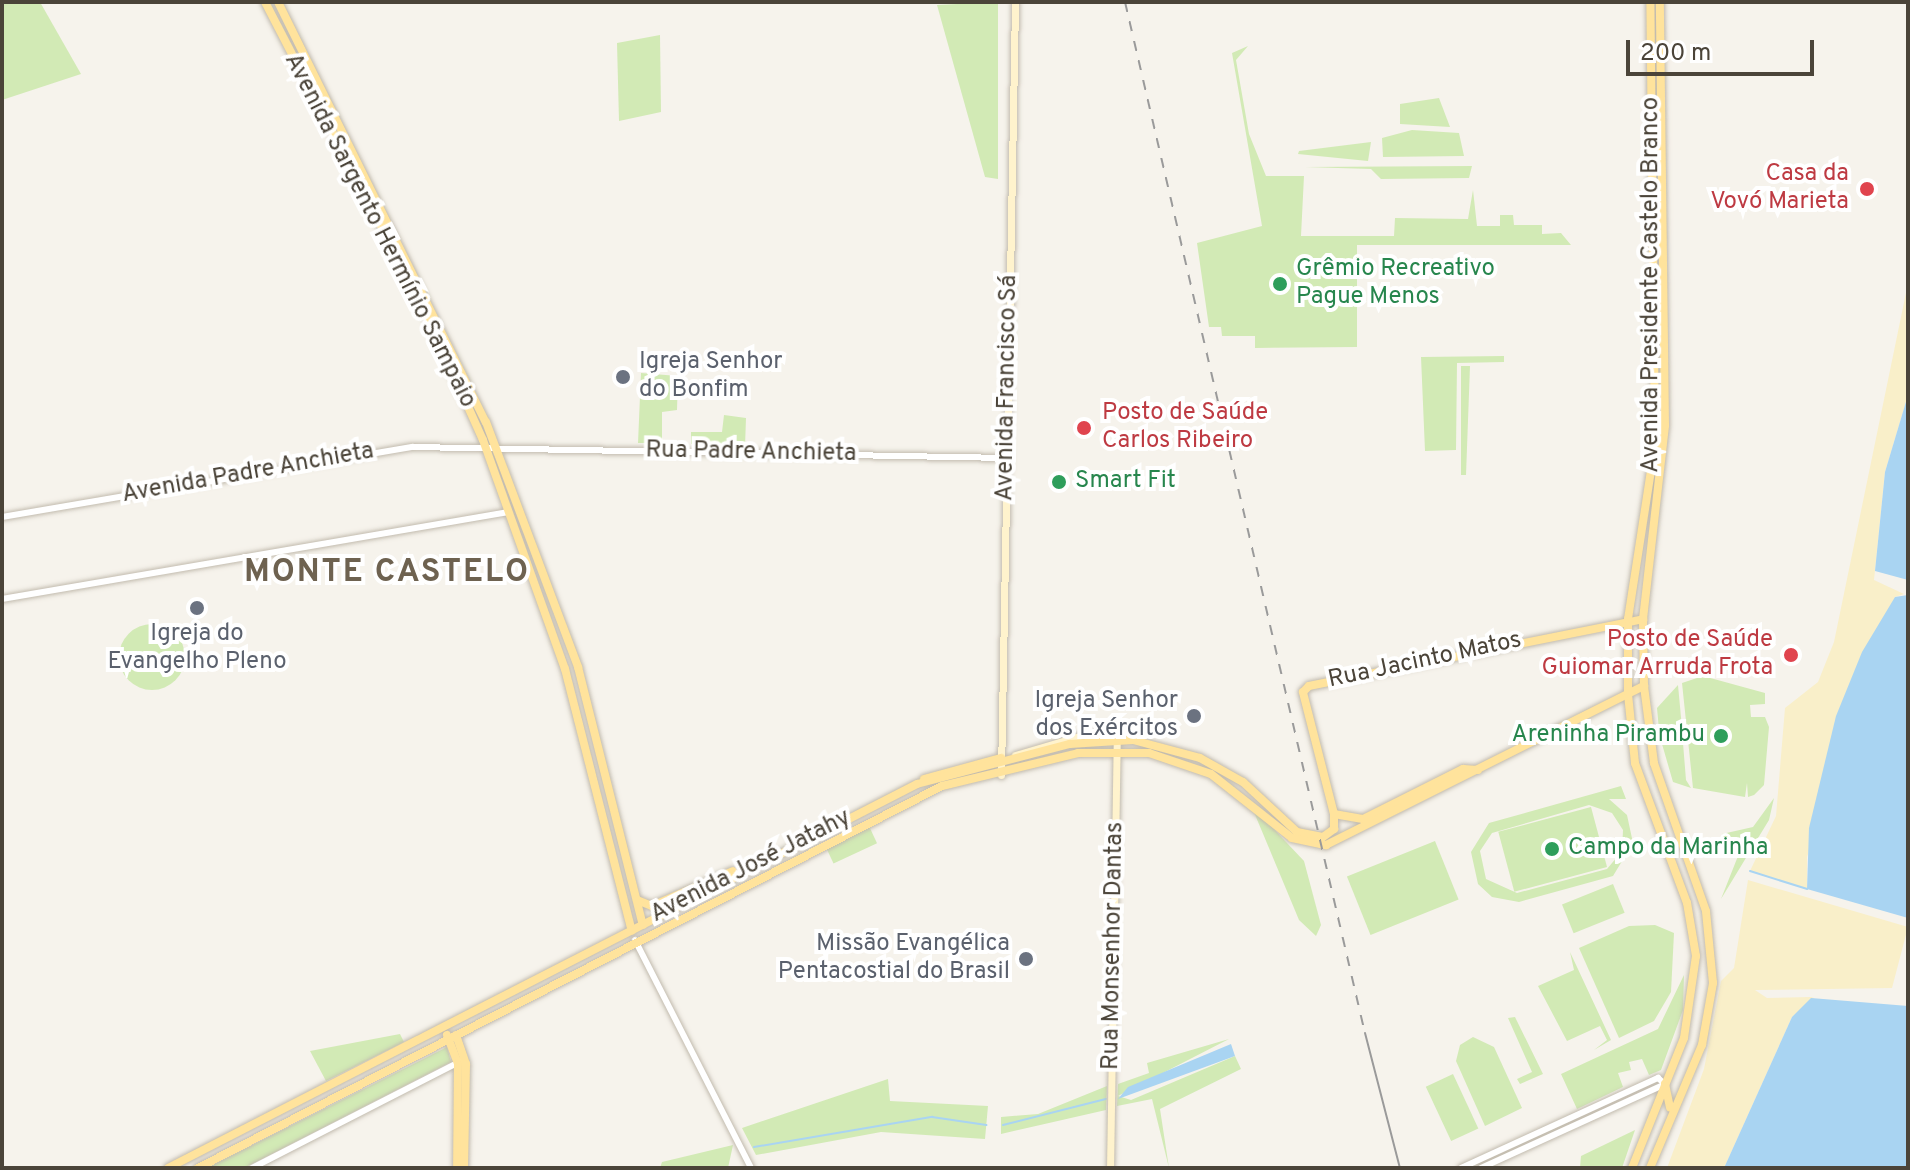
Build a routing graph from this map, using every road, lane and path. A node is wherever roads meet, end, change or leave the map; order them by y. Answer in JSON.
{"nodes":[{"id":1,"x":265,"y":2,"type":"edge"},
{"id":2,"x":278,"y":2,"type":"edge"},
{"id":3,"x":1015,"y":2,"type":"edge"},
{"id":4,"x":1650,"y":2,"type":"edge"},
{"id":5,"x":1660,"y":2,"type":"edge"},
{"id":6,"x":1660,"y":301,"type":"junction"},
{"id":7,"x":485,"y":448,"type":"junction"},
{"id":8,"x":496,"y":448,"type":"junction"},
{"id":9,"x":1006,"y":458,"type":"junction"},
{"id":10,"x":1651,"y":492,"type":"junction"},
{"id":11,"x":1662,"y":493,"type":"junction"},
{"id":12,"x":509,"y":512,"type":"junction"},
{"id":13,"x":2,"y":517,"type":"edge"},
{"id":14,"x":2,"y":599,"type":"edge"},
{"id":15,"x":1628,"y":619,"type":"junction"},
{"id":16,"x":1643,"y":619,"type":"junction"},
{"id":17,"x":1644,"y":686,"type":"junction"},
{"id":18,"x":1628,"y":694,"type":"junction"},
{"id":19,"x":1074,"y":735,"type":"junction"},
{"id":20,"x":1091,"y":741,"type":"junction"},
{"id":21,"x":1117,"y":744,"type":"junction"},
{"id":22,"x":1001,"y":766,"type":"junction"},
{"id":23,"x":1478,"y":770,"type":"junction"},
{"id":24,"x":1334,"y":814,"type":"junction"},
{"id":25,"x":821,"y":831,"type":"junction"},
{"id":26,"x":798,"y":842,"type":"junction"},
{"id":27,"x":825,"y":842,"type":"junction"},
{"id":28,"x":803,"y":853,"type":"junction"},
{"id":29,"x":741,"y":869,"type":"junction"},
{"id":30,"x":637,"y":900,"type":"junction"},
{"id":31,"x":643,"y":922,"type":"junction"},
{"id":32,"x":631,"y":928,"type":"junction"},
{"id":33,"x":645,"y":934,"type":"junction"},
{"id":34,"x":635,"y":939,"type":"junction"},
{"id":35,"x":1695,"y":978,"type":"junction"},
{"id":36,"x":1713,"y":979,"type":"junction"},
{"id":37,"x":531,"y":982,"type":"junction"},
{"id":38,"x":537,"y":992,"type":"junction"},
{"id":39,"x":444,"y":1027,"type":"junction"},
{"id":40,"x":452,"y":1036,"type":"junction"},
{"id":41,"x":462,"y":1061,"type":"junction"},
{"id":42,"x":1690,"y":1073,"type":"junction"},
{"id":43,"x":1665,"y":1084,"type":"junction"},
{"id":44,"x":1667,"y":1123,"type":"junction"},
{"id":45,"x":168,"y":1168,"type":"edge"},
{"id":46,"x":198,"y":1168,"type":"edge"},
{"id":47,"x":252,"y":1168,"type":"edge"},
{"id":48,"x":457,"y":1168,"type":"edge"},
{"id":49,"x":464,"y":1168,"type":"edge"},
{"id":50,"x":751,"y":1168,"type":"edge"},
{"id":51,"x":1110,"y":1168,"type":"edge"},
{"id":52,"x":1461,"y":1168,"type":"edge"},
{"id":53,"x":1481,"y":1168,"type":"edge"},
{"id":54,"x":1632,"y":1168,"type":"edge"},
{"id":55,"x":1650,"y":1168,"type":"edge"}],
"edges":[{"from":1,"to":7,"type":"main road","name":"Avenida Sargento Hermínio Sampaio"},
{"from":2,"to":8,"type":"main road","name":"Avenida Sargento Hermínio Sampaio"},
{"from":3,"to":9,"type":"main road","name":"Avenida Francisco Sá"},
{"from":4,"to":6,"type":"main road","name":"Avenida Presidente Castelo Branco"},
{"from":5,"to":6,"type":"main road","name":"Avenida Presidente Castelo Branco"},
{"from":6,"to":10,"type":"main road","name":"Avenida Presidente Castelo Branco"},
{"from":6,"to":11,"type":"main road","name":"Avenida Presidente Castelo Branco"},
{"from":7,"to":8,"type":"street","name":"Avenida Padre Anchieta"},
{"from":7,"to":12,"type":"main road","name":"Avenida Sargento Hermínio Sampaio"},
{"from":7,"to":13,"type":"street","name":"Avenida Padre Anchieta"},
{"from":8,"to":9,"type":"street","name":"Rua Padre Anchieta"},
{"from":8,"to":30,"type":"main road","name":"Avenida Sargento Hermínio Sampaio"},
{"from":9,"to":22,"type":"main road","name":"Avenida Francisco Sá"},
{"from":10,"to":11,"type":"main road"},
{"from":10,"to":15,"type":"main road","name":"Avenida Presidente Castelo Branco"},
{"from":11,"to":16,"type":"main road","name":"Avenida Presidente Castelo Branco"},
{"from":12,"to":14,"type":"street"},
{"from":12,"to":32,"type":"main road","name":"Avenida Sargento Hermínio Sampaio"},
{"from":15,"to":16,"type":"main road","name":"Rua Jacinto Matos"},
{"from":15,"to":18,"type":"main road","name":"Avenida Presidente Castelo Branco"},
{"from":15,"to":24,"type":"main road","name":"Rua Jacinto Matos"},
{"from":16,"to":17,"type":"main road","name":"Avenida Presidente Castelo Branco"},
{"from":17,"to":18,"type":"main road"},
{"from":17,"to":36,"type":"main road","name":"Avenida Presidente Castelo Branco"},
{"from":18,"to":23,"type":"main road"},
{"from":18,"to":35,"type":"main road","name":"Avenida Presidente Castelo Branco"},
{"from":19,"to":20,"type":"main road"},
{"from":19,"to":21,"type":"main road","name":"Rua Monsenhor Dantas"},
{"from":19,"to":22,"type":"main road"},
{"from":20,"to":21,"type":"main road","name":"Avenida José Jatahy"},
{"from":20,"to":22,"type":"main road","name":"Avenida José Jatahy"},
{"from":21,"to":22,"type":"main road","name":"Avenida José Jatahy"},
{"from":21,"to":23,"type":"main road","name":"Avenida José Jatahy"},
{"from":21,"to":24,"type":"main road","name":"Avenida José Jatahy"},
{"from":21,"to":51,"type":"main road","name":"Rua Monsenhor Dantas"},
{"from":22,"to":25,"type":"main road","name":"Avenida José Jatahy"},
{"from":22,"to":27,"type":"main road","name":"Avenida José Jatahy"},
{"from":23,"to":24,"type":"main road"},
{"from":25,"to":26,"type":"main road","name":"Avenida José Jatahy"},
{"from":25,"to":27,"type":"main road"},
{"from":26,"to":28,"type":"main road"},
{"from":26,"to":29,"type":"main road","name":"Avenida José Jatahy"},
{"from":27,"to":28,"type":"main road","name":"Avenida José Jatahy"},
{"from":28,"to":33,"type":"main road","name":"Avenida José Jatahy"},
{"from":29,"to":30,"type":"main road"},
{"from":29,"to":31,"type":"main road","name":"Avenida José Jatahy"},
{"from":30,"to":31,"type":"main road","name":"Avenida Sargento Hermínio Sampaio"},
{"from":31,"to":32,"type":"main road","name":"Avenida José Jatahy"},
{"from":31,"to":33,"type":"main road","name":"Avenida Sargento Hermínio Sampaio"},
{"from":32,"to":34,"type":"main road","name":"Avenida Sargento Hermínio Sampaio"},
{"from":32,"to":37,"type":"main road","name":"Avenida José Jatahy"},
{"from":33,"to":34,"type":"main road","name":"Avenida José Jatahy"},
{"from":34,"to":38,"type":"main road","name":"Avenida José Jatahy"},
{"from":34,"to":50,"type":"street","name":"Avenida Sargento Hermínio Sampaio"},
{"from":35,"to":36,"type":"main road"},
{"from":35,"to":43,"type":"main road","name":"Avenida Presidente Castelo Branco"},
{"from":36,"to":42,"type":"main road","name":"Avenida Presidente Castelo Branco"},
{"from":37,"to":38,"type":"main road"},
{"from":37,"to":39,"type":"main road","name":"Avenida José Jatahy"},
{"from":38,"to":40,"type":"main road","name":"Avenida José Jatahy"},
{"from":39,"to":40,"type":"main road"},
{"from":39,"to":45,"type":"main road","name":"Avenida José Jatahy"},
{"from":40,"to":41,"type":"main road"},
{"from":40,"to":46,"type":"main road","name":"Avenida José Jatahy"},
{"from":41,"to":47,"type":"street"},
{"from":41,"to":48,"type":"main road"},
{"from":41,"to":49,"type":"main road"},
{"from":42,"to":43,"type":"main road"},
{"from":42,"to":44,"type":"main road","name":"Avenida Presidente Castelo Branco"},
{"from":43,"to":44,"type":"main road"},
{"from":43,"to":52,"type":"street"},
{"from":43,"to":53,"type":"street"},
{"from":43,"to":54,"type":"main road","name":"Avenida Presidente Castelo Branco"},
{"from":44,"to":55,"type":"main road","name":"Avenida Presidente Castelo Branco"}]}
